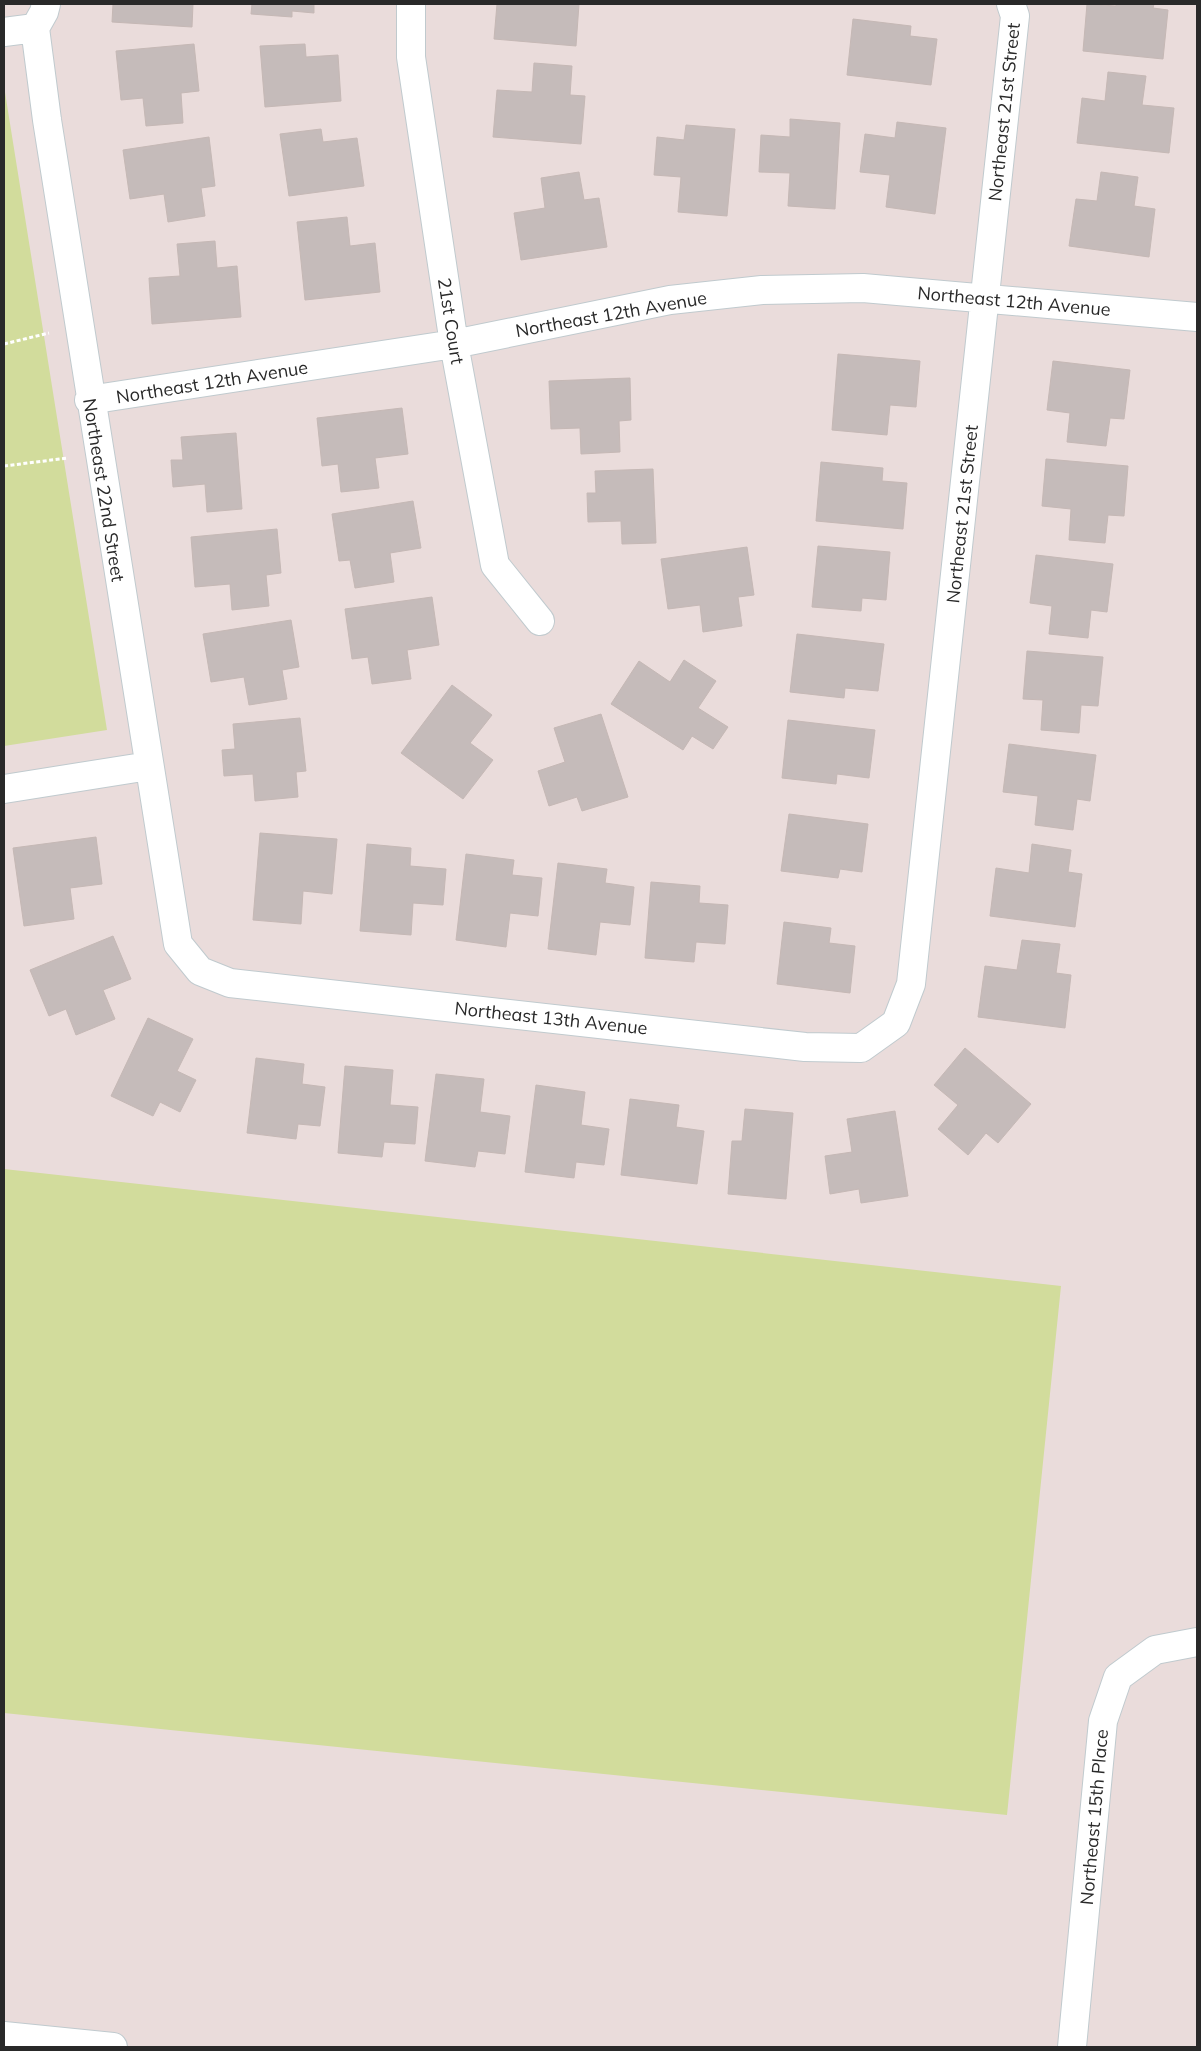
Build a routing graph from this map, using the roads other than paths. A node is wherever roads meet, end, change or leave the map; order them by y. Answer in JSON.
{"nodes":[{"id":1,"x":411,"y":4,"type":"edge"},
{"id":2,"x":1011,"y":4,"type":"edge"},
{"id":3,"x":40,"y":16,"type":"edge"},
{"id":4,"x":4,"y":32,"type":"edge"},
{"id":5,"x":985,"y":299,"type":"junction"},
{"id":6,"x":1197,"y":318,"type":"edge"},
{"id":7,"x":454,"y":344,"type":"junction"},
{"id":8,"x":90,"y":400,"type":"junction"},
{"id":9,"x":540,"y":621,"type":"dead end"},
{"id":10,"x":149,"y":766,"type":"junction"},
{"id":11,"x":4,"y":789,"type":"edge"},
{"id":12,"x":200,"y":971,"type":"joint"},
{"id":13,"x":896,"y":1023,"type":"joint"},
{"id":14,"x":1197,"y":1642,"type":"edge"},
{"id":15,"x":4,"y":2036,"type":"edge"},
{"id":16,"x":113,"y":2047,"type":"edge"},
{"id":17,"x":1072,"y":2047,"type":"edge"}],
"edges":[{"from":1,"to":7,"type":"street","name":"21st Court"},
{"from":2,"to":5,"type":"street","name":"Northeast 21st Street"},
{"from":3,"to":4,"type":"street"},
{"from":3,"to":8,"type":"street","name":"Northeast 22nd Street"},
{"from":5,"to":6,"type":"street","name":"Northeast 12th Avenue"},
{"from":5,"to":7,"type":"street","name":"Northeast 12th Avenue"},
{"from":5,"to":13,"type":"street","name":"Northeast 21st Street"},
{"from":7,"to":8,"type":"street","name":"Northeast 12th Avenue"},
{"from":7,"to":9,"type":"street","name":"21st Court"},
{"from":8,"to":10,"type":"street","name":"Northeast 22nd Street"},
{"from":10,"to":11,"type":"street"},
{"from":10,"to":12,"type":"street","name":"Northeast 22nd Street"},
{"from":12,"to":13,"type":"street","name":"Northeast 13th Avenue"},
{"from":14,"to":17,"type":"street","name":"Northeast 15th Place"},
{"from":15,"to":16,"type":"street"}]}
